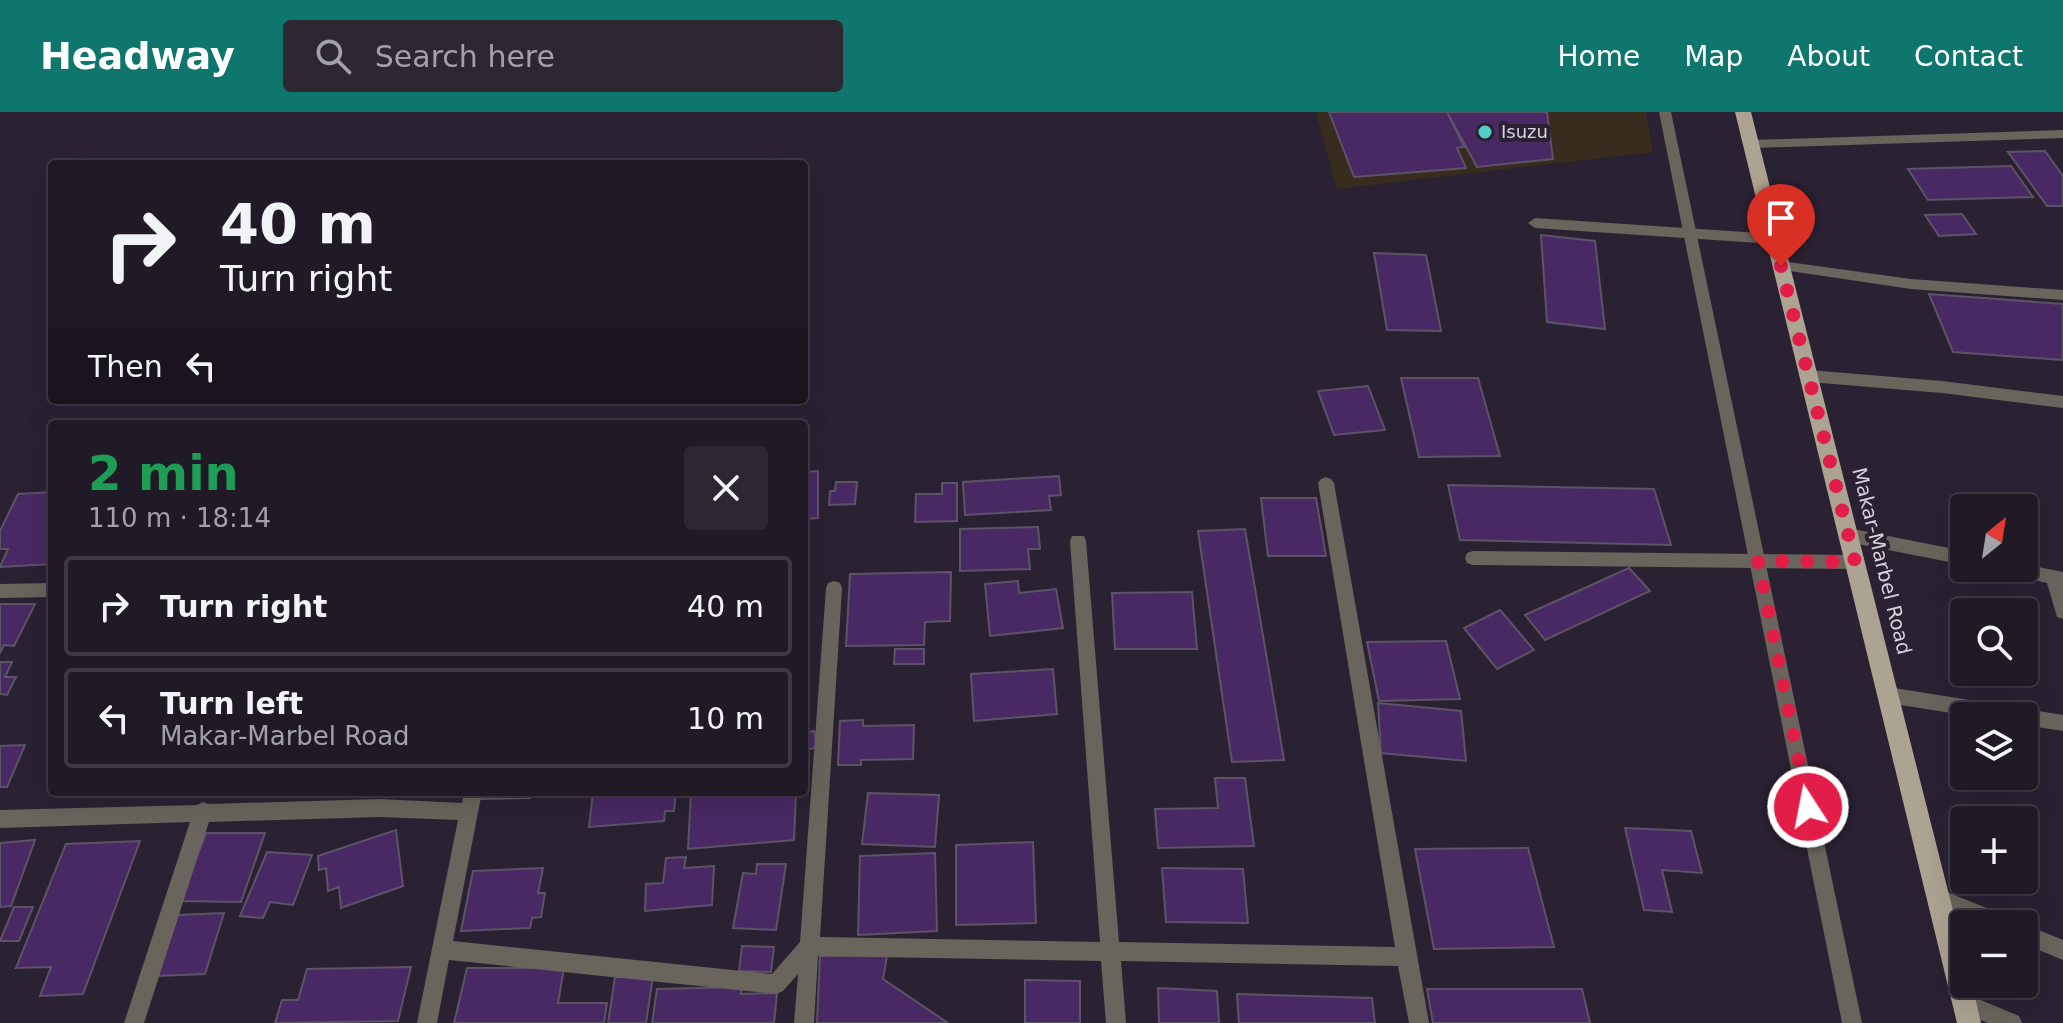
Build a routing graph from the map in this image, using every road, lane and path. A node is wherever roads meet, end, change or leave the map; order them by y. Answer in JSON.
{"nodes":[{"id":1,"x":1665,"y":112,"type":"edge"},
{"id":2,"x":1743,"y":112,"type":"edge"},
{"id":3,"x":2063,"y":134,"type":"edge"},
{"id":4,"x":1751,"y":144,"type":"junction"},
{"id":5,"x":1535,"y":223,"type":"dead end"},
{"id":6,"x":1689,"y":233,"type":"junction"},
{"id":7,"x":1774,"y":239,"type":"junction"},
{"id":8,"x":1781,"y":266,"type":"junction"},
{"id":9,"x":2063,"y":295,"type":"edge"},
{"id":10,"x":1809,"y":376,"type":"junction"},
{"id":11,"x":2063,"y":402,"type":"edge"},
{"id":12,"x":1326,"y":483,"type":"dead end"},
{"id":13,"x":1848,"y":535,"type":"junction"},
{"id":14,"x":1078,"y":541,"type":"dead end"},
{"id":15,"x":1950,"y":555,"type":"edge"},
{"id":16,"x":1473,"y":558,"type":"dead end"},
{"id":17,"x":1758,"y":561,"type":"junction"},
{"id":18,"x":1855,"y":562,"type":"junction"},
{"id":19,"x":2038,"y":574,"type":"edge"},
{"id":20,"x":2058,"y":578,"type":"edge"},
{"id":21,"x":834,"y":588,"type":"dead end"},
{"id":22,"x":48,"y":590,"type":"edge"},
{"id":23,"x":0,"y":591,"type":"edge"},
{"id":24,"x":2063,"y":612,"type":"edge"},
{"id":25,"x":1888,"y":695,"type":"junction"},
{"id":26,"x":1950,"y":705,"type":"edge"},
{"id":27,"x":2038,"y":719,"type":"edge"},
{"id":28,"x":2063,"y":723,"type":"edge"},
{"id":29,"x":472,"y":796,"type":"edge"},
{"id":30,"x":203,"y":811,"type":"junction"},
{"id":31,"x":469,"y":812,"type":"junction"},
{"id":32,"x":0,"y":819,"type":"edge"},
{"id":33,"x":1937,"y":897,"type":"junction"},
{"id":34,"x":1968,"y":910,"type":"edge"},
{"id":35,"x":2038,"y":940,"type":"edge"},
{"id":36,"x":809,"y":946,"type":"junction"},
{"id":37,"x":442,"y":950,"type":"junction"},
{"id":38,"x":1112,"y":950,"type":"junction"},
{"id":39,"x":2063,"y":950,"type":"edge"},
{"id":40,"x":1406,"y":957,"type":"junction"},
{"id":41,"x":1966,"y":1013,"type":"edge"},
{"id":42,"x":134,"y":1023,"type":"edge"},
{"id":43,"x":427,"y":1023,"type":"edge"},
{"id":44,"x":804,"y":1023,"type":"edge"},
{"id":45,"x":1116,"y":1023,"type":"edge"},
{"id":46,"x":1419,"y":1023,"type":"edge"},
{"id":47,"x":1852,"y":1023,"type":"edge"},
{"id":48,"x":2012,"y":1023,"type":"edge"}],
"edges":[{"from":1,"to":6,"type":"street"},
{"from":2,"to":4,"type":"main road","name":"Makar-Marbel Road"},
{"from":3,"to":4,"type":"street"},
{"from":4,"to":7,"type":"main road","name":"Makar-Marbel Road"},
{"from":5,"to":6,"type":"street"},
{"from":6,"to":7,"type":"street"},
{"from":6,"to":17,"type":"street"},
{"from":7,"to":8,"type":"main road","name":"Makar-Marbel Road"},
{"from":8,"to":9,"type":"street"},
{"from":8,"to":10,"type":"main road","name":"Makar-Marbel Road"},
{"from":10,"to":11,"type":"street"},
{"from":10,"to":13,"type":"main road","name":"Makar-Marbel Road"},
{"from":12,"to":40,"type":"street"},
{"from":13,"to":15,"type":"street"},
{"from":13,"to":18,"type":"main road","name":"Makar-Marbel Road"},
{"from":14,"to":38,"type":"street"},
{"from":16,"to":17,"type":"street"},
{"from":17,"to":18,"type":"street"},
{"from":17,"to":47,"type":"street"},
{"from":18,"to":25,"type":"main road","name":"Makar-Marbel Road"},
{"from":19,"to":20,"type":"street"},
{"from":20,"to":24,"type":"street"},
{"from":21,"to":36,"type":"street"},
{"from":22,"to":23,"type":"street"},
{"from":25,"to":26,"type":"street"},
{"from":25,"to":33,"type":"main road","name":"Makar-Marbel Road"},
{"from":27,"to":28,"type":"street"},
{"from":29,"to":31,"type":"street"},
{"from":30,"to":31,"type":"street"},
{"from":30,"to":32,"type":"street"},
{"from":30,"to":42,"type":"street"},
{"from":31,"to":37,"type":"street"},
{"from":33,"to":34,"type":"street"},
{"from":33,"to":41,"type":"main road","name":"Makar-Marbel Road"},
{"from":35,"to":39,"type":"street"},
{"from":36,"to":37,"type":"street"},
{"from":36,"to":38,"type":"street"},
{"from":36,"to":44,"type":"street"},
{"from":37,"to":43,"type":"street"},
{"from":38,"to":40,"type":"street"},
{"from":38,"to":45,"type":"street"},
{"from":40,"to":46,"type":"street"},
{"from":41,"to":48,"type":"street"}]}
